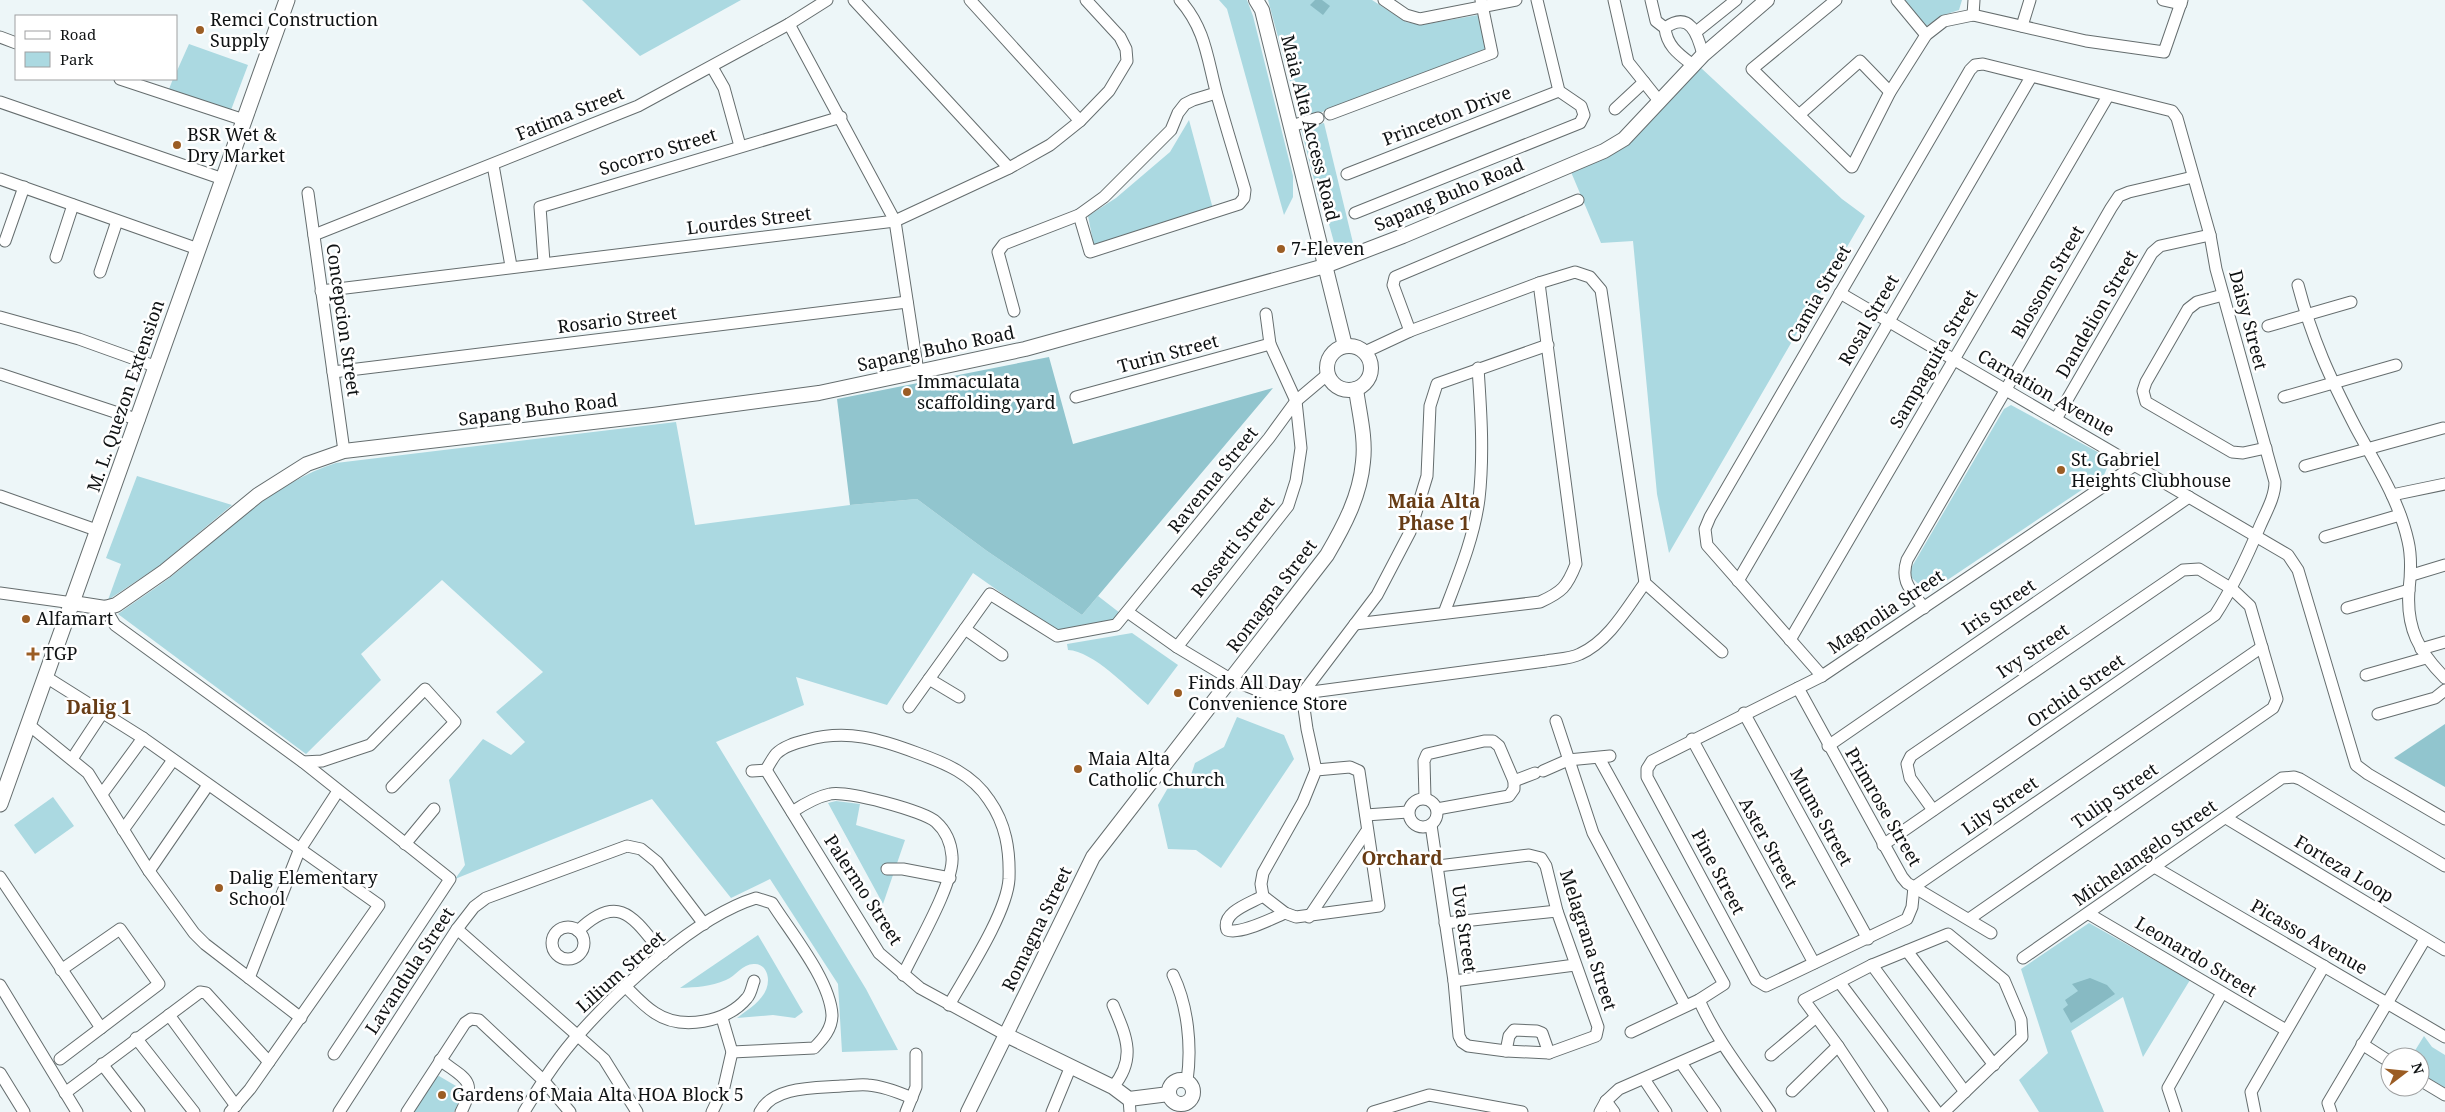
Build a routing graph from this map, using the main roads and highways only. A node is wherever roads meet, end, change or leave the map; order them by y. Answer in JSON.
{"nodes":[{"id":1,"x":287,"y":0,"type":"edge"},
{"id":2,"x":0,"y":804,"type":"edge"}],
"edges":[{"from":1,"to":2,"type":"main road","name":"M. L. Quezon Extension"}]}
